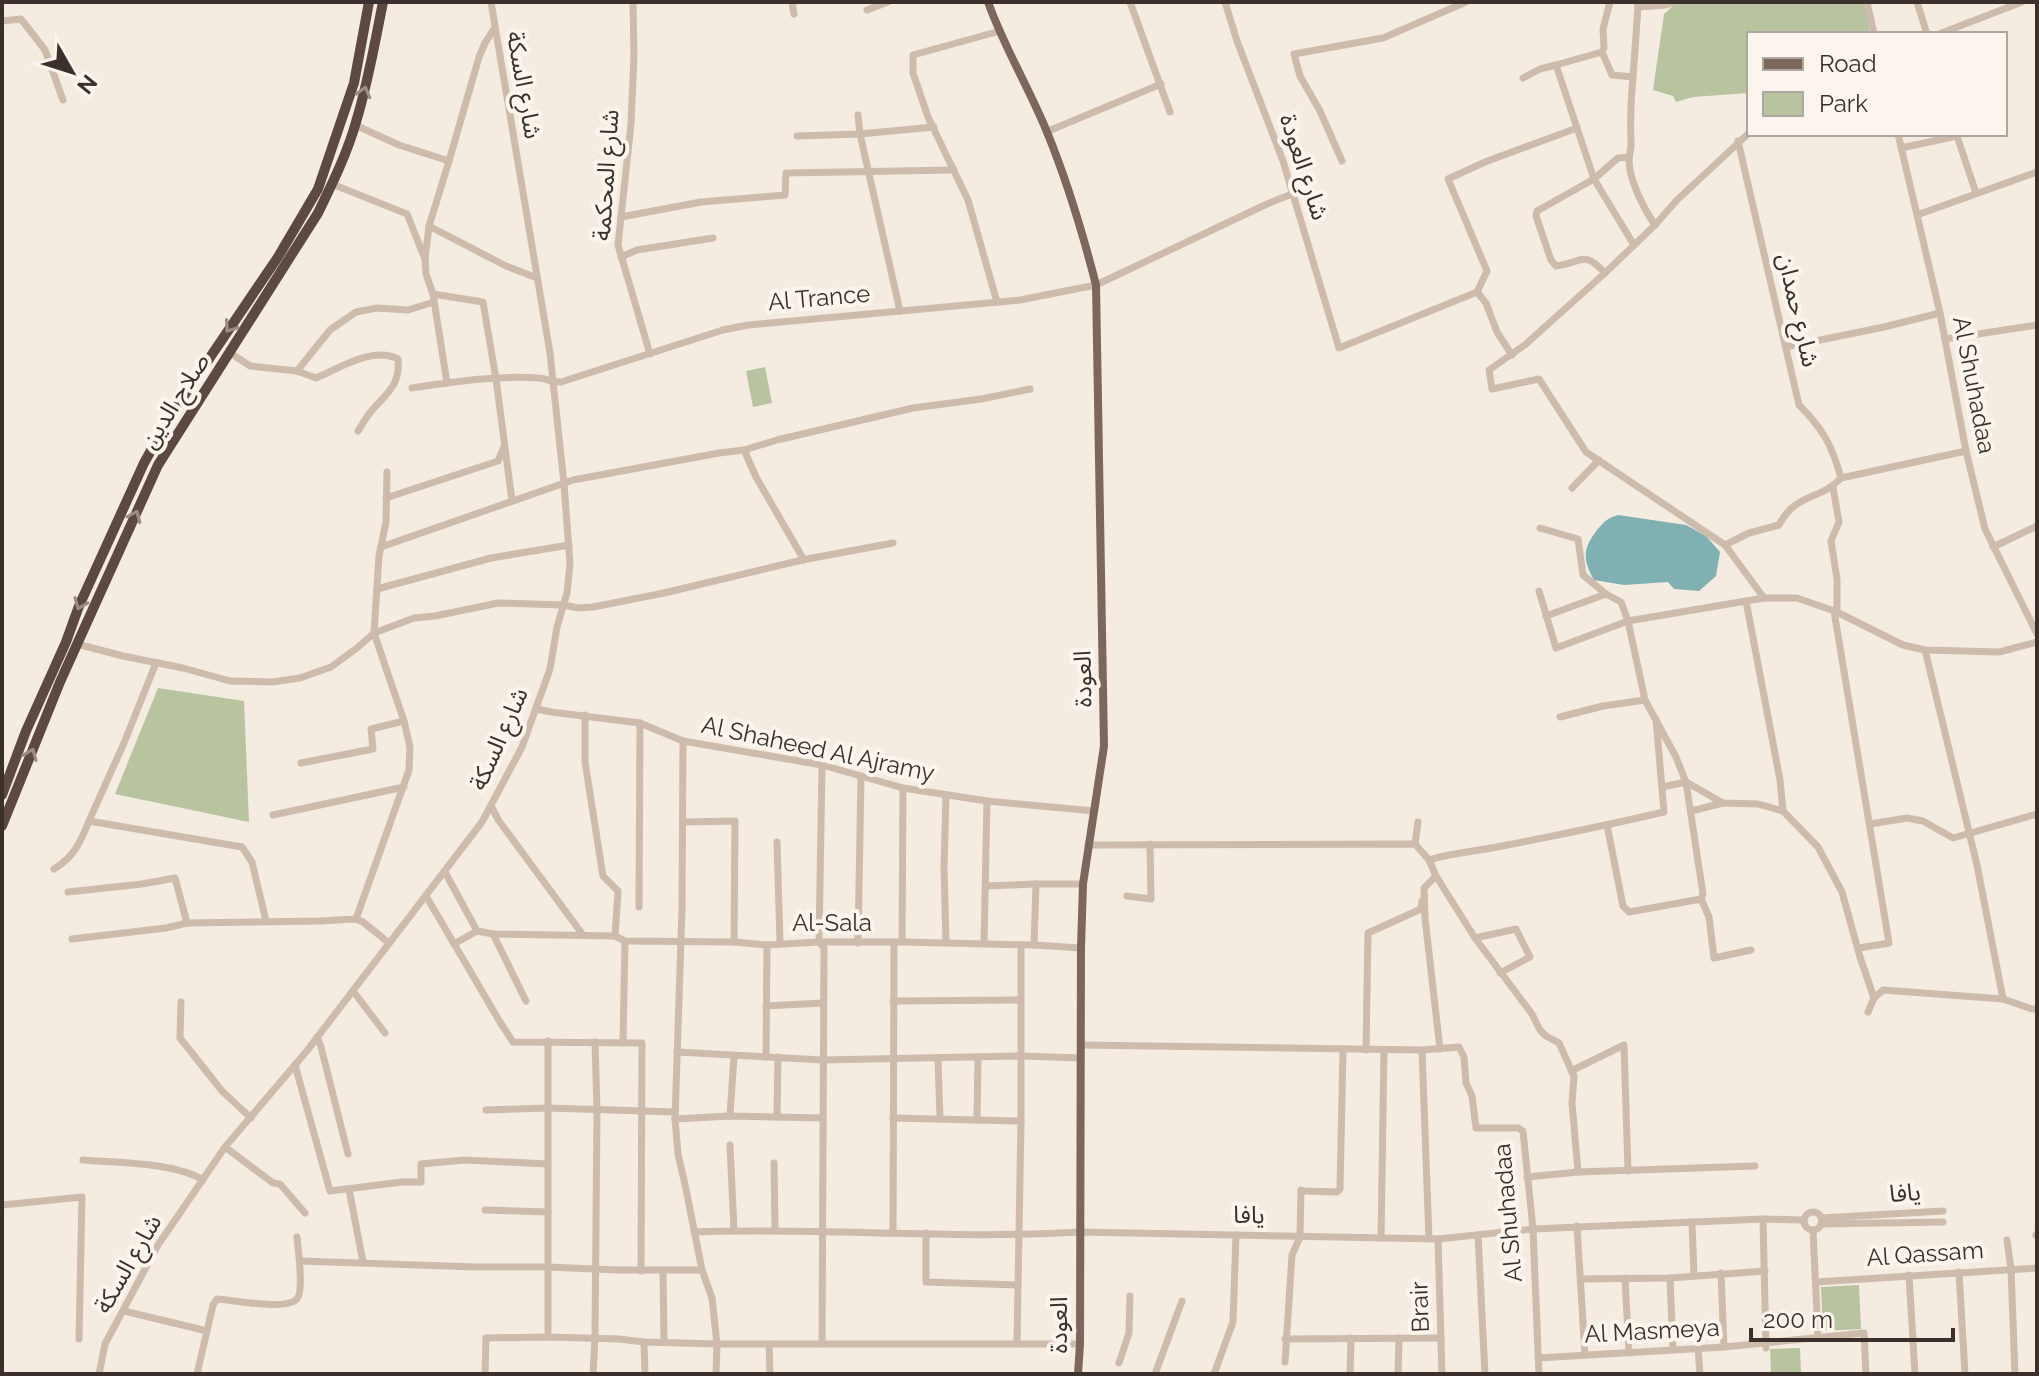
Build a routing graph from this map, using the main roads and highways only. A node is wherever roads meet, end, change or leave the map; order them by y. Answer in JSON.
{"nodes":[{"id":1,"x":369,"y":2,"type":"edge"},
{"id":2,"x":383,"y":2,"type":"edge"},
{"id":3,"x":988,"y":2,"type":"edge"},
{"id":4,"x":2,"y":795,"type":"edge"},
{"id":5,"x":2,"y":826,"type":"edge"},
{"id":6,"x":1078,"y":1374,"type":"edge"}],
"edges":[{"from":1,"to":4,"type":"highway","name":"صلاح الدين","one_way":true},
{"from":5,"to":2,"type":"highway","name":"صلاح الدين","one_way":true},
{"from":3,"to":6,"type":"main road","name":"العودة"}]}
